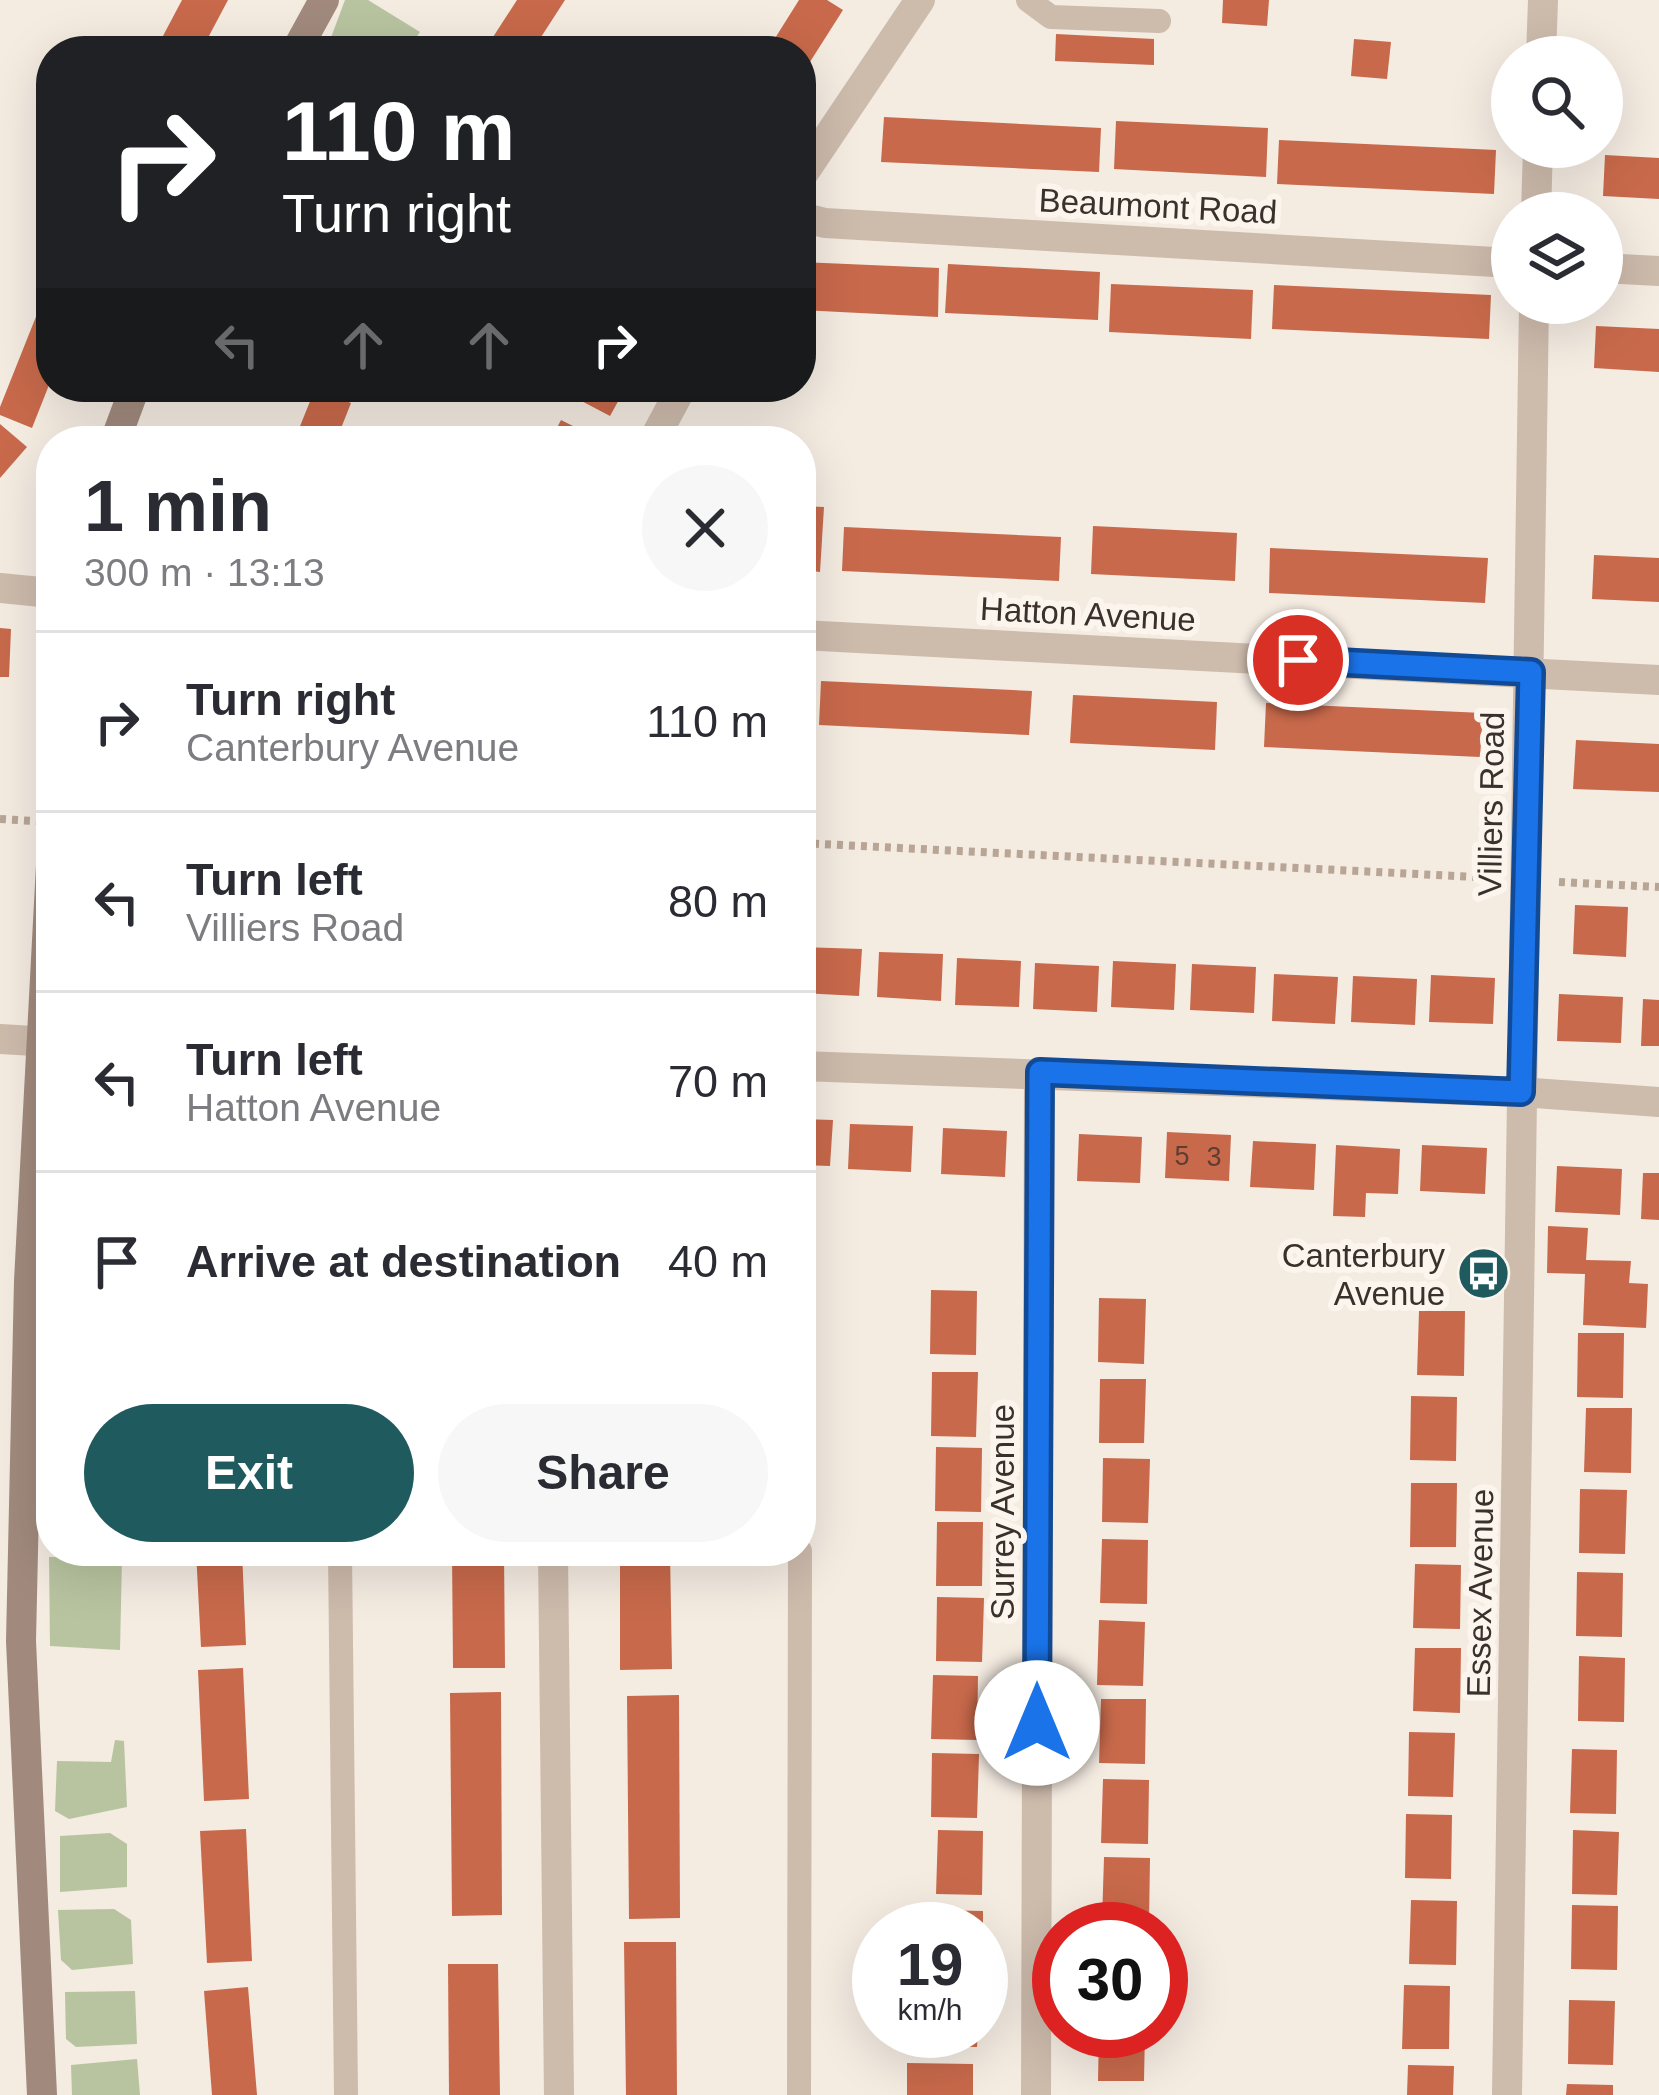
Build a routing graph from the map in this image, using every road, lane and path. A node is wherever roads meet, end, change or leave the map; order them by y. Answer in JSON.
{"nodes":[{"id":1,"x":324,"y":0,"type":"edge"},
{"id":2,"x":920,"y":0,"type":"edge"},
{"id":3,"x":1028,"y":0,"type":"edge"},
{"id":4,"x":1543,"y":0,"type":"edge"},
{"id":5,"x":1159,"y":21,"type":"dead end"},
{"id":6,"x":304,"y":36,"type":"edge"},
{"id":7,"x":1542,"y":36,"type":"edge"},
{"id":8,"x":816,"y":155,"type":"edge"},
{"id":9,"x":816,"y":221,"type":"edge"},
{"id":10,"x":1491,"y":262,"type":"edge"},
{"id":11,"x":1623,"y":269,"type":"edge"},
{"id":12,"x":1659,"y":272,"type":"edge"},
{"id":13,"x":1534,"y":324,"type":"edge"},
{"id":14,"x":0,"y":588,"type":"edge"},
{"id":15,"x":36,"y":592,"type":"edge"},
{"id":16,"x":816,"y":636,"type":"edge"},
{"id":17,"x":1531,"y":672,"type":"junction"},
{"id":18,"x":1659,"y":680,"type":"edge"},
{"id":19,"x":0,"y":819,"type":"edge"},
{"id":20,"x":36,"y":821,"type":"edge"},
{"id":21,"x":816,"y":845,"type":"edge"},
{"id":22,"x":1525,"y":880,"type":"junction"},
{"id":23,"x":1659,"y":887,"type":"edge"},
{"id":24,"x":0,"y":1040,"type":"edge"},
{"id":25,"x":36,"y":1042,"type":"edge"},
{"id":26,"x":816,"y":1066,"type":"edge"},
{"id":27,"x":1040,"y":1072,"type":"junction"},
{"id":28,"x":1521,"y":1092,"type":"junction"},
{"id":29,"x":1659,"y":1102,"type":"edge"},
{"id":30,"x":36,"y":1267,"type":"edge"},
{"id":31,"x":340,"y":1566,"type":"edge"},
{"id":32,"x":554,"y":1566,"type":"edge"},
{"id":33,"x":800,"y":1566,"type":"edge"},
{"id":34,"x":42,"y":2095,"type":"edge"},
{"id":35,"x":346,"y":2095,"type":"edge"},
{"id":36,"x":559,"y":2095,"type":"edge"},
{"id":37,"x":799,"y":2095,"type":"edge"},
{"id":38,"x":1036,"y":2095,"type":"edge"},
{"id":39,"x":1507,"y":2095,"type":"edge"}],
"edges":[{"from":1,"to":6,"type":"street"},
{"from":2,"to":8,"type":"street"},
{"from":3,"to":5,"type":"lane"},
{"from":4,"to":7,"type":"street"},
{"from":9,"to":10,"type":"street","name":"Beaumont Road"},
{"from":11,"to":12,"type":"street"},
{"from":13,"to":17,"type":"street","name":"Villiers Road"},
{"from":14,"to":15,"type":"street"},
{"from":16,"to":17,"type":"street","name":"Hatton Avenue"},
{"from":17,"to":18,"type":"street","name":"Hatton Avenue"},
{"from":17,"to":22,"type":"street","name":"Villiers Road"},
{"from":19,"to":20,"type":"path"},
{"from":21,"to":22,"type":"path"},
{"from":22,"to":23,"type":"path"},
{"from":22,"to":28,"type":"street","name":"Villiers Road"},
{"from":24,"to":25,"type":"street"},
{"from":26,"to":27,"type":"street"},
{"from":27,"to":28,"type":"street"},
{"from":27,"to":38,"type":"street","name":"Surrey Avenue"},
{"from":28,"to":29,"type":"street"},
{"from":28,"to":39,"type":"street","name":"Essex Avenue"},
{"from":30,"to":34,"type":"street"},
{"from":31,"to":35,"type":"lane"},
{"from":32,"to":36,"type":"street"},
{"from":33,"to":37,"type":"lane"}]}
